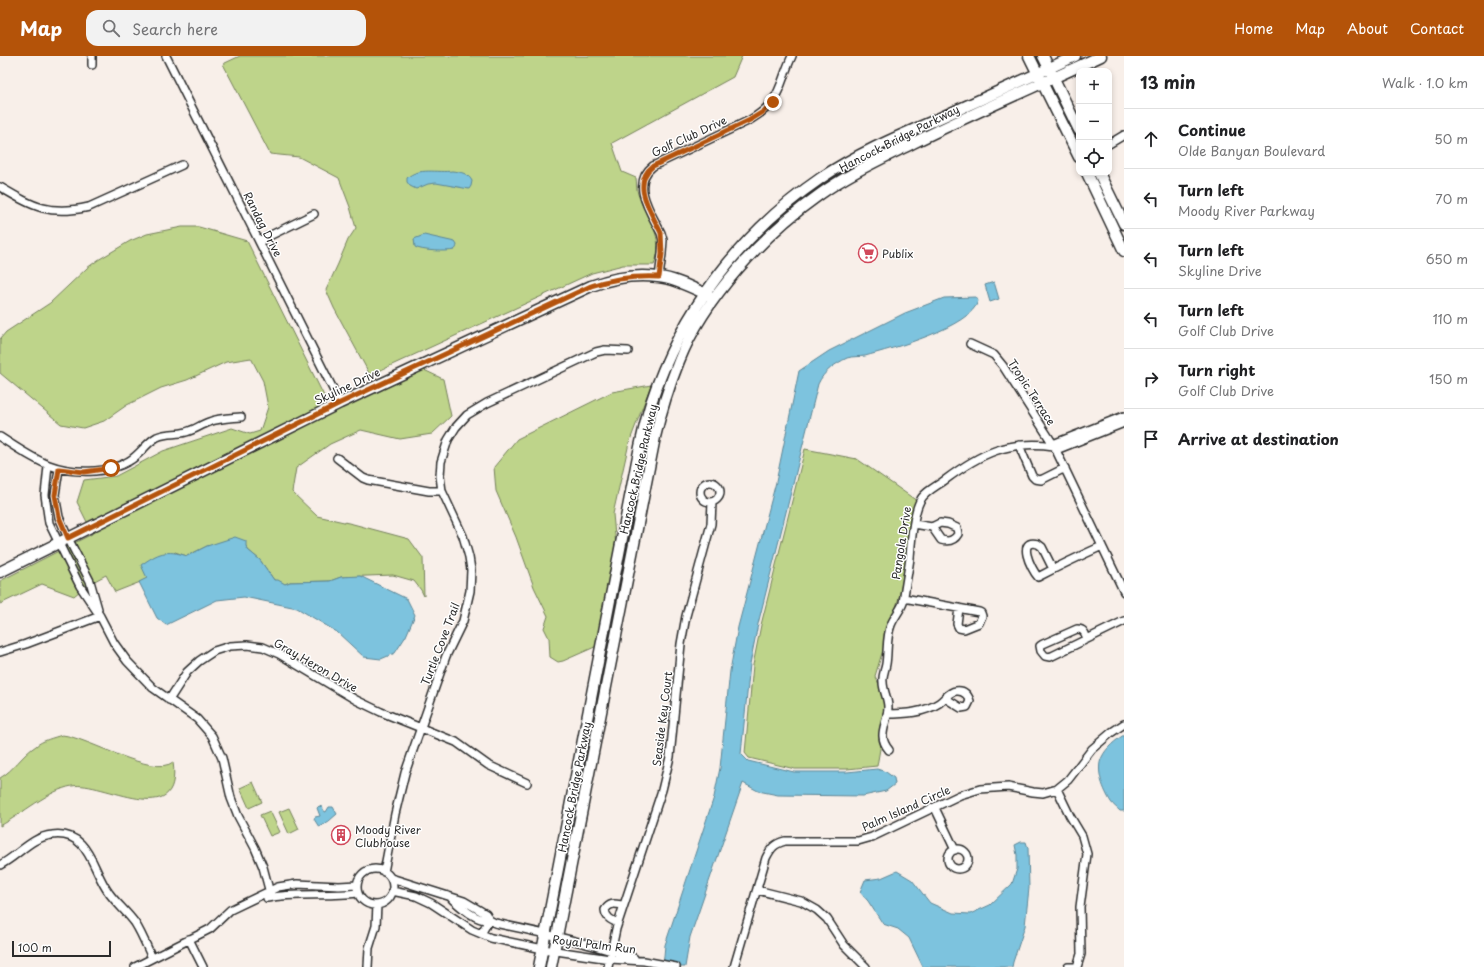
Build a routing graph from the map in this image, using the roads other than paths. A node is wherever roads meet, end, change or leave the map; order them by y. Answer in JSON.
{"nodes":[{"id":1,"x":92,"y":56,"type":"edge"},
{"id":2,"x":166,"y":56,"type":"edge"},
{"id":3,"x":792,"y":56,"type":"edge"},
{"id":4,"x":1029,"y":56,"type":"edge"},
{"id":5,"x":1043,"y":56,"type":"edge"},
{"id":6,"x":1075,"y":56,"type":"edge"},
{"id":7,"x":1101,"y":56,"type":"edge"},
{"id":8,"x":92,"y":65,"type":"dead end"},
{"id":9,"x":1049,"y":68,"type":"junction"},
{"id":10,"x":1038,"y":74,"type":"junction"},
{"id":11,"x":1054,"y":78,"type":"junction"},
{"id":12,"x":1043,"y":83,"type":"junction"},
{"id":13,"x":1076,"y":124,"type":"edge"},
{"id":14,"x":1124,"y":135,"type":"edge"},
{"id":15,"x":1112,"y":142,"type":"edge"},
{"id":16,"x":1076,"y":151,"type":"edge"},
{"id":17,"x":182,"y":165,"type":"dead end"},
{"id":18,"x":1087,"y":176,"type":"edge"},
{"id":19,"x":1100,"y":176,"type":"edge"},
{"id":20,"x":0,"y":187,"type":"edge"},
{"id":21,"x":314,"y":214,"type":"dead end"},
{"id":22,"x":1124,"y":224,"type":"edge"},
{"id":23,"x":259,"y":242,"type":"junction"},
{"id":24,"x":1124,"y":251,"type":"edge"},
{"id":25,"x":659,"y":277,"type":"junction"},
{"id":26,"x":704,"y":294,"type":"junction"},
{"id":27,"x":715,"y":299,"type":"junction"},
{"id":28,"x":970,"y":344,"type":"dead end"},
{"id":29,"x":628,"y":351,"type":"dead end"},
{"id":30,"x":340,"y":403,"type":"junction"},
{"id":31,"x":1124,"y":416,"type":"edge"},
{"id":32,"x":241,"y":417,"type":"dead end"},
{"id":33,"x":1124,"y":423,"type":"edge"},
{"id":34,"x":0,"y":437,"type":"edge"},
{"id":35,"x":1019,"y":445,"type":"junction"},
{"id":36,"x":1055,"y":447,"type":"junction"},
{"id":37,"x":337,"y":458,"type":"dead end"},
{"id":38,"x":48,"y":466,"type":"junction"},
{"id":39,"x":1065,"y":468,"type":"junction"},
{"id":40,"x":59,"y":469,"type":"junction"},
{"id":41,"x":442,"y":491,"type":"junction"},
{"id":42,"x":45,"y":501,"type":"junction"},
{"id":43,"x":56,"y":501,"type":"junction"},
{"id":44,"x":712,"y":502,"type":"dead end"},
{"id":45,"x":914,"y":524,"type":"junction"},
{"id":46,"x":932,"y":527,"type":"dead end"},
{"id":47,"x":63,"y":540,"type":"junction"},
{"id":48,"x":1102,"y":546,"type":"junction"},
{"id":49,"x":1053,"y":569,"type":"junction"},
{"id":50,"x":0,"y":572,"type":"edge"},
{"id":51,"x":1124,"y":592,"type":"edge"},
{"id":52,"x":904,"y":598,"type":"junction"},
{"id":53,"x":959,"y":608,"type":"dead end"},
{"id":54,"x":100,"y":616,"type":"junction"},
{"id":55,"x":1124,"y":621,"type":"edge"},
{"id":56,"x":1087,"y":639,"type":"junction"},
{"id":57,"x":0,"y":652,"type":"edge"},
{"id":58,"x":945,"y":698,"type":"dead end"},
{"id":59,"x":169,"y":700,"type":"junction"},
{"id":60,"x":887,"y":714,"type":"junction"},
{"id":61,"x":1124,"y":724,"type":"edge"},
{"id":62,"x":422,"y":729,"type":"junction"},
{"id":63,"x":889,"y":750,"type":"dead end"},
{"id":64,"x":528,"y":784,"type":"dead end"},
{"id":65,"x":1057,"y":789,"type":"junction"},
{"id":66,"x":935,"y":808,"type":"junction"},
{"id":67,"x":955,"y":850,"type":"dead end"},
{"id":68,"x":0,"y":865,"type":"edge"},
{"id":69,"x":384,"y":872,"type":"junction"},
{"id":70,"x":391,"y":878,"type":"junction"},
{"id":71,"x":357,"y":885,"type":"junction"},
{"id":72,"x":757,"y":890,"type":"junction"},
{"id":73,"x":392,"y":891,"type":"junction"},
{"id":74,"x":358,"y":893,"type":"junction"},
{"id":75,"x":270,"y":894,"type":"junction"},
{"id":76,"x":462,"y":903,"type":"junction"},
{"id":77,"x":377,"y":905,"type":"junction"},
{"id":78,"x":623,"y":906,"type":"junction"},
{"id":79,"x":453,"y":917,"type":"junction"},
{"id":80,"x":489,"y":920,"type":"junction"},
{"id":81,"x":618,"y":923,"type":"junction"},
{"id":82,"x":481,"y":934,"type":"junction"},
{"id":83,"x":546,"y":934,"type":"junction"},
{"id":84,"x":557,"y":937,"type":"junction"},
{"id":85,"x":189,"y":940,"type":"junction"},
{"id":86,"x":543,"y":949,"type":"junction"},
{"id":87,"x":611,"y":950,"type":"junction"},
{"id":88,"x":555,"y":951,"type":"junction"},
{"id":89,"x":152,"y":958,"type":"junction"},
{"id":90,"x":610,"y":959,"type":"junction"},
{"id":91,"x":644,"y":961,"type":"junction"},
{"id":92,"x":135,"y":967,"type":"edge"},
{"id":93,"x":203,"y":967,"type":"edge"},
{"id":94,"x":368,"y":967,"type":"edge"},
{"id":95,"x":539,"y":967,"type":"edge"},
{"id":96,"x":552,"y":967,"type":"edge"},
{"id":97,"x":608,"y":967,"type":"edge"},
{"id":98,"x":676,"y":967,"type":"edge"},
{"id":99,"x":734,"y":967,"type":"edge"},
{"id":100,"x":866,"y":967,"type":"edge"},
{"id":101,"x":1068,"y":967,"type":"edge"},
{"id":102,"x":1076,"y":967,"type":"edge"}],
"edges":[{"from":1,"to":8,"type":"street"},
{"from":2,"to":23,"type":"street","name":"Randag Drive"},
{"from":3,"to":25,"type":"street","name":"Golf Club Drive"},
{"from":4,"to":10,"type":"main road"},
{"from":5,"to":9,"type":"main road"},
{"from":6,"to":9,"type":"main road","name":"Hancock Bridge Parkway"},
{"from":7,"to":11,"type":"main road","name":"Hancock Bridge Parkway"},
{"from":9,"to":10,"type":"main road","name":"Hancock Bridge Parkway"},
{"from":9,"to":11,"type":"main road"},
{"from":10,"to":12,"type":"main road"},
{"from":10,"to":26,"type":"main road","name":"Hancock Bridge Parkway"},
{"from":11,"to":12,"type":"main road","name":"Hancock Bridge Parkway"},
{"from":11,"to":13,"type":"main road"},
{"from":12,"to":16,"type":"main road"},
{"from":12,"to":27,"type":"main road","name":"Hancock Bridge Parkway"},
{"from":14,"to":15,"type":"street"},
{"from":17,"to":20,"type":"street"},
{"from":18,"to":24,"type":"main road"},
{"from":19,"to":22,"type":"main road"},
{"from":21,"to":23,"type":"street"},
{"from":23,"to":30,"type":"street","name":"Randag Drive"},
{"from":25,"to":26,"type":"main road","name":"Skyline Drive"},
{"from":25,"to":30,"type":"main road","name":"Skyline Drive"},
{"from":26,"to":27,"type":"main road","name":"Skyline Drive"},
{"from":26,"to":83,"type":"main road","name":"Hancock Bridge Parkway"},
{"from":27,"to":84,"type":"main road","name":"Hancock Bridge Parkway"},
{"from":28,"to":36,"type":"street","name":"Tropic Terrace"},
{"from":29,"to":41,"type":"street","name":"Turtle Cove Trail"},
{"from":30,"to":47,"type":"main road","name":"Skyline Drive"},
{"from":31,"to":36,"type":"street"},
{"from":32,"to":40,"type":"street"},
{"from":33,"to":36,"type":"street"},
{"from":34,"to":38,"type":"street"},
{"from":35,"to":36,"type":"street","name":"Pangola Drive"},
{"from":35,"to":39,"type":"street"},
{"from":35,"to":45,"type":"street","name":"Pangola Drive"},
{"from":36,"to":39,"type":"street"},
{"from":37,"to":41,"type":"street"},
{"from":38,"to":40,"type":"street"},
{"from":38,"to":42,"type":"street"},
{"from":39,"to":48,"type":"street"},
{"from":40,"to":43,"type":"street"},
{"from":41,"to":62,"type":"street","name":"Turtle Cove Trail"},
{"from":42,"to":43,"type":"street"},
{"from":42,"to":47,"type":"street"},
{"from":43,"to":47,"type":"street"},
{"from":44,"to":78,"type":"street","name":"Seaside Key Court"},
{"from":45,"to":46,"type":"street"},
{"from":45,"to":52,"type":"street","name":"Pangola Drive"},
{"from":47,"to":50,"type":"main road","name":"Skyline Drive"},
{"from":47,"to":54,"type":"street"},
{"from":47,"to":54,"type":"street"},
{"from":48,"to":49,"type":"street"},
{"from":48,"to":51,"type":"street"},
{"from":49,"to":49,"type":"street"},
{"from":52,"to":53,"type":"street"},
{"from":52,"to":60,"type":"street","name":"Pangola Drive"},
{"from":54,"to":57,"type":"street"},
{"from":54,"to":59,"type":"street"},
{"from":55,"to":56,"type":"street"},
{"from":56,"to":56,"type":"street"},
{"from":58,"to":60,"type":"street"},
{"from":59,"to":62,"type":"street","name":"Gray Heron Drive"},
{"from":59,"to":75,"type":"street"},
{"from":60,"to":63,"type":"street","name":"Pangola Drive"},
{"from":61,"to":65,"type":"street"},
{"from":62,"to":64,"type":"street","name":"Gray Heron Drive"},
{"from":62,"to":69,"type":"street","name":"Turtle Cove Trail"},
{"from":65,"to":66,"type":"street","name":"Palm Island Circle"},
{"from":65,"to":102,"type":"street"},
{"from":66,"to":67,"type":"street"},
{"from":66,"to":72,"type":"street","name":"Palm Island Circle"},
{"from":68,"to":89,"type":"street"},
{"from":69,"to":70,"type":"street"},
{"from":69,"to":71,"type":"street"},
{"from":70,"to":73,"type":"street"},
{"from":70,"to":76,"type":"street","name":"Royal Palm Run"},
{"from":71,"to":74,"type":"street"},
{"from":71,"to":75,"type":"street"},
{"from":72,"to":99,"type":"street","name":"Palm Island Circle"},
{"from":72,"to":100,"type":"street"},
{"from":73,"to":77,"type":"street"},
{"from":73,"to":79,"type":"street","name":"Royal Palm Run"},
{"from":74,"to":75,"type":"street"},
{"from":74,"to":77,"type":"street"},
{"from":75,"to":85,"type":"street"},
{"from":76,"to":79,"type":"street"},
{"from":76,"to":80,"type":"street","name":"Royal Palm Run"},
{"from":77,"to":94,"type":"street"},
{"from":78,"to":81,"type":"street","name":"Seaside Key Court"},
{"from":78,"to":81,"type":"street"},
{"from":79,"to":82,"type":"street","name":"Royal Palm Run"},
{"from":80,"to":82,"type":"street"},
{"from":80,"to":83,"type":"street","name":"Royal Palm Run"},
{"from":81,"to":87,"type":"street","name":"Seaside Key Court"},
{"from":82,"to":86,"type":"street","name":"Royal Palm Run"},
{"from":83,"to":84,"type":"street","name":"Royal Palm Run"},
{"from":83,"to":86,"type":"main road","name":"Hancock Bridge Parkway"},
{"from":84,"to":87,"type":"street","name":"Royal Palm Run"},
{"from":84,"to":88,"type":"main road","name":"Hancock Bridge Parkway"},
{"from":85,"to":89,"type":"street"},
{"from":85,"to":93,"type":"street"},
{"from":86,"to":88,"type":"street","name":"Royal Palm Run"},
{"from":86,"to":95,"type":"main road","name":"Hancock Bridge Parkway"},
{"from":87,"to":90,"type":"street","name":"Seaside Key Court"},
{"from":87,"to":91,"type":"street","name":"Royal Palm Run"},
{"from":88,"to":90,"type":"street","name":"Royal Palm Run"},
{"from":88,"to":96,"type":"main road","name":"Hancock Bridge Parkway"},
{"from":89,"to":92,"type":"street"},
{"from":90,"to":91,"type":"street","name":"Royal Palm Run"},
{"from":90,"to":97,"type":"street","name":"Seaside Key Court"},
{"from":91,"to":98,"type":"street","name":"Royal Palm Run"},
{"from":101,"to":102,"type":"street"}]}
